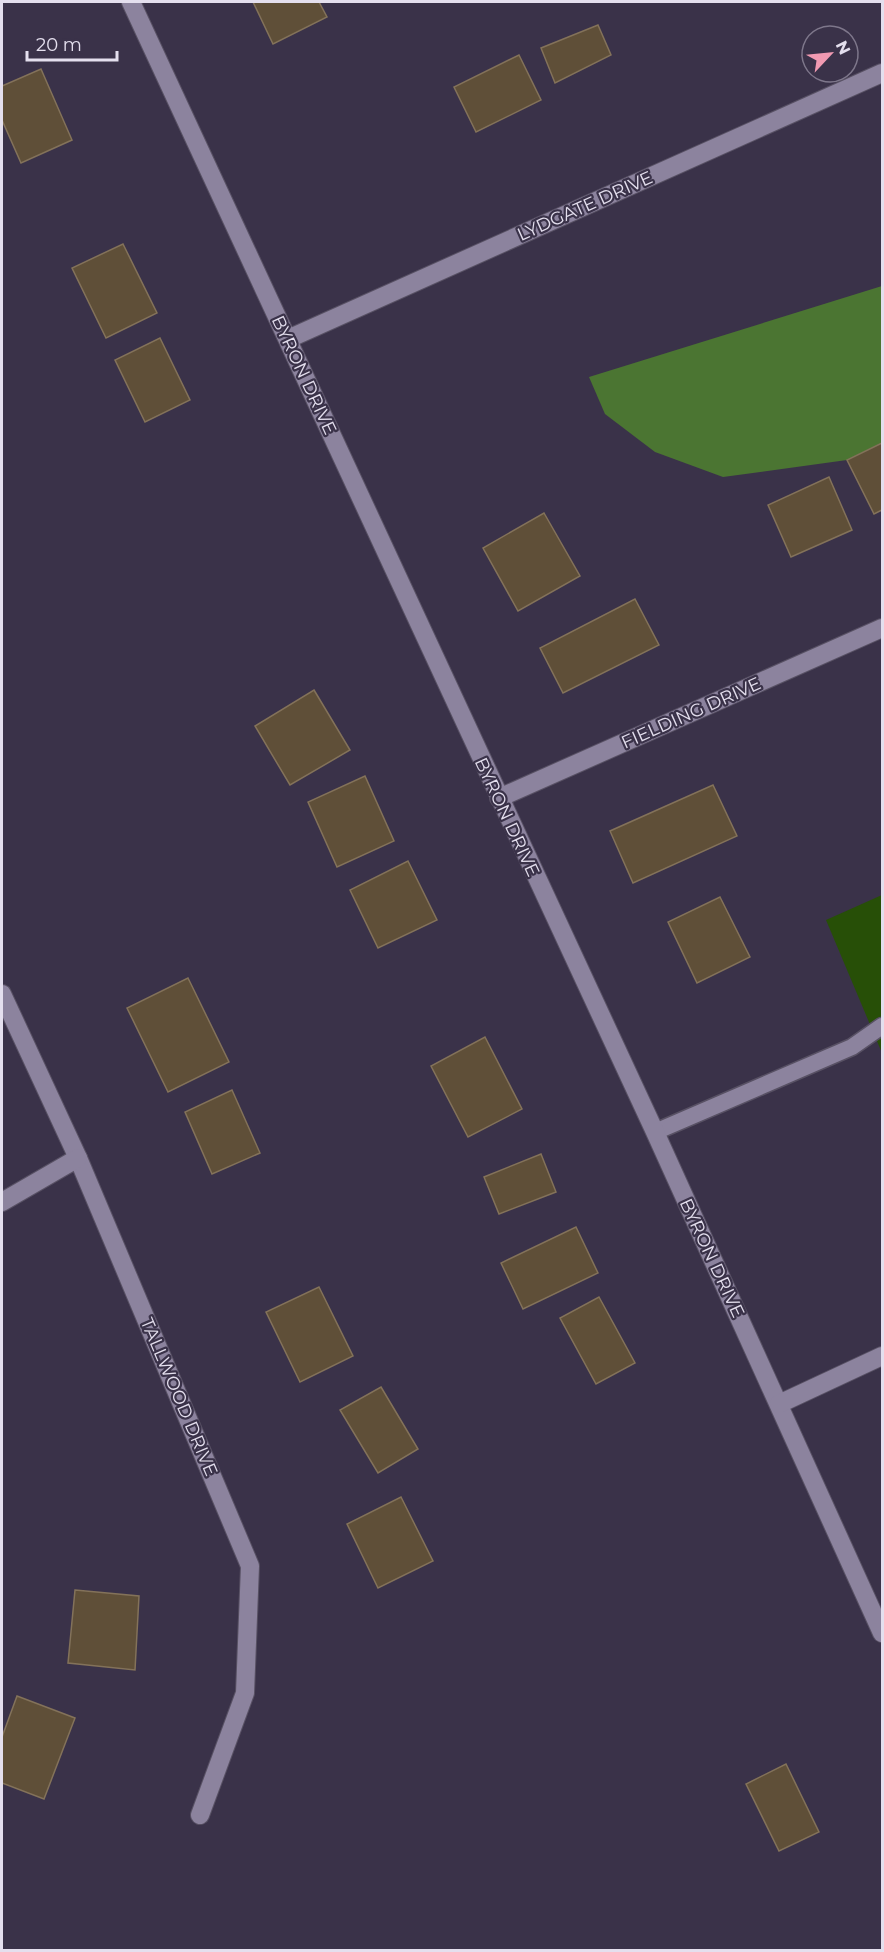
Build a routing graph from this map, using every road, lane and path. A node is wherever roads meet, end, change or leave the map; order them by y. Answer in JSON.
{"nodes":[{"id":1,"x":131,"y":2,"type":"edge"},
{"id":2,"x":882,"y":73,"type":"edge"},
{"id":3,"x":288,"y":339,"type":"junction"},
{"id":4,"x":882,"y":628,"type":"edge"},
{"id":5,"x":499,"y":798,"type":"junction"},
{"id":6,"x":2,"y":994,"type":"edge"},
{"id":7,"x":882,"y":1026,"type":"edge"},
{"id":8,"x":655,"y":1132,"type":"junction"},
{"id":9,"x":78,"y":1158,"type":"junction"},
{"id":10,"x":2,"y":1202,"type":"edge"},
{"id":11,"x":882,"y":1356,"type":"edge"},
{"id":12,"x":779,"y":1404,"type":"junction"},
{"id":13,"x":882,"y":1633,"type":"edge"},
{"id":14,"x":200,"y":1815,"type":"dead end"}],
"edges":[{"from":1,"to":3,"type":"street","name":"BYRON DRIVE"},
{"from":2,"to":3,"type":"street","name":"LYDGATE DRIVE"},
{"from":3,"to":5,"type":"street","name":"BYRON DRIVE"},
{"from":4,"to":5,"type":"street","name":"FIELDING DRIVE"},
{"from":5,"to":8,"type":"street","name":"BYRON DRIVE"},
{"from":6,"to":9,"type":"street","name":"TALLWOOD DRIVE"},
{"from":7,"to":8,"type":"lane"},
{"from":8,"to":12,"type":"street","name":"BYRON DRIVE"},
{"from":9,"to":10,"type":"street"},
{"from":9,"to":14,"type":"street","name":"TALLWOOD DRIVE"},
{"from":11,"to":12,"type":"street"},
{"from":12,"to":13,"type":"street","name":"BYRON DRIVE"}]}
